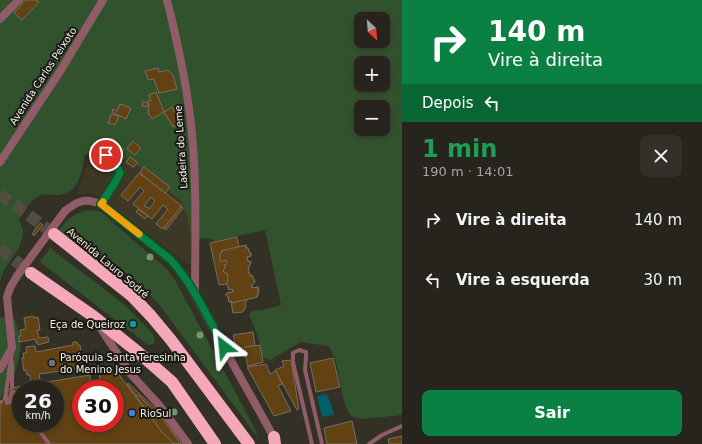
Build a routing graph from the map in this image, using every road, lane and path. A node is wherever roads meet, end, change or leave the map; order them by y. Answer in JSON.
{"nodes":[{"id":1,"x":19,"y":0,"type":"edge"},
{"id":2,"x":103,"y":0,"type":"edge"},
{"id":3,"x":167,"y":0,"type":"edge"},
{"id":4,"x":0,"y":19,"type":"edge"},
{"id":5,"x":106,"y":155,"type":"dead end"},
{"id":6,"x":0,"y":162,"type":"edge"},
{"id":7,"x":101,"y":204,"type":"junction"},
{"id":8,"x":54,"y":234,"type":"tunnel mouth"},
{"id":9,"x":31,"y":273,"type":"tunnel mouth"},
{"id":10,"x":195,"y":296,"type":"junction"},
{"id":11,"x":93,"y":316,"type":"junction"},
{"id":12,"x":12,"y":352,"type":"junction"},
{"id":13,"x":0,"y":369,"type":"edge"},
{"id":14,"x":12,"y":380,"type":"edge"},
{"id":15,"x":5,"y":398,"type":"edge"},
{"id":16,"x":402,"y":426,"type":"edge"},
{"id":17,"x":40,"y":432,"type":"edge"},
{"id":18,"x":276,"y":442,"type":"edge"},
{"id":19,"x":49,"y":444,"type":"edge"},
{"id":20,"x":188,"y":444,"type":"edge"},
{"id":21,"x":215,"y":444,"type":"edge"},
{"id":22,"x":248,"y":444,"type":"edge"},
{"id":23,"x":312,"y":444,"type":"edge"},
{"id":24,"x":322,"y":444,"type":"edge"},
{"id":25,"x":369,"y":444,"type":"edge"}],
"edges":[{"from":1,"to":4,"type":"street"},
{"from":2,"to":6,"type":"street","name":"Avenida Carlos Peixoto"},
{"from":3,"to":10,"type":"street","name":"Ladeira do Leme"},
{"from":5,"to":7,"type":"lane"},
{"from":7,"to":10,"type":"street"},
{"from":7,"to":12,"type":"street"},
{"from":8,"to":22,"type":"highway","name":"Avenida Lauro Sodré"},
{"from":9,"to":11,"type":"highway"},
{"from":10,"to":18,"type":"street"},
{"from":11,"to":20,"type":"street"},
{"from":11,"to":21,"type":"highway"},
{"from":12,"to":13,"type":"street"},
{"from":12,"to":14,"type":"lane"},
{"from":12,"to":15,"type":"lane"},
{"from":15,"to":15,"type":"lane"},
{"from":16,"to":25,"type":"lane"},
{"from":17,"to":19,"type":"lane"},
{"from":23,"to":24,"type":"lane"}]}
